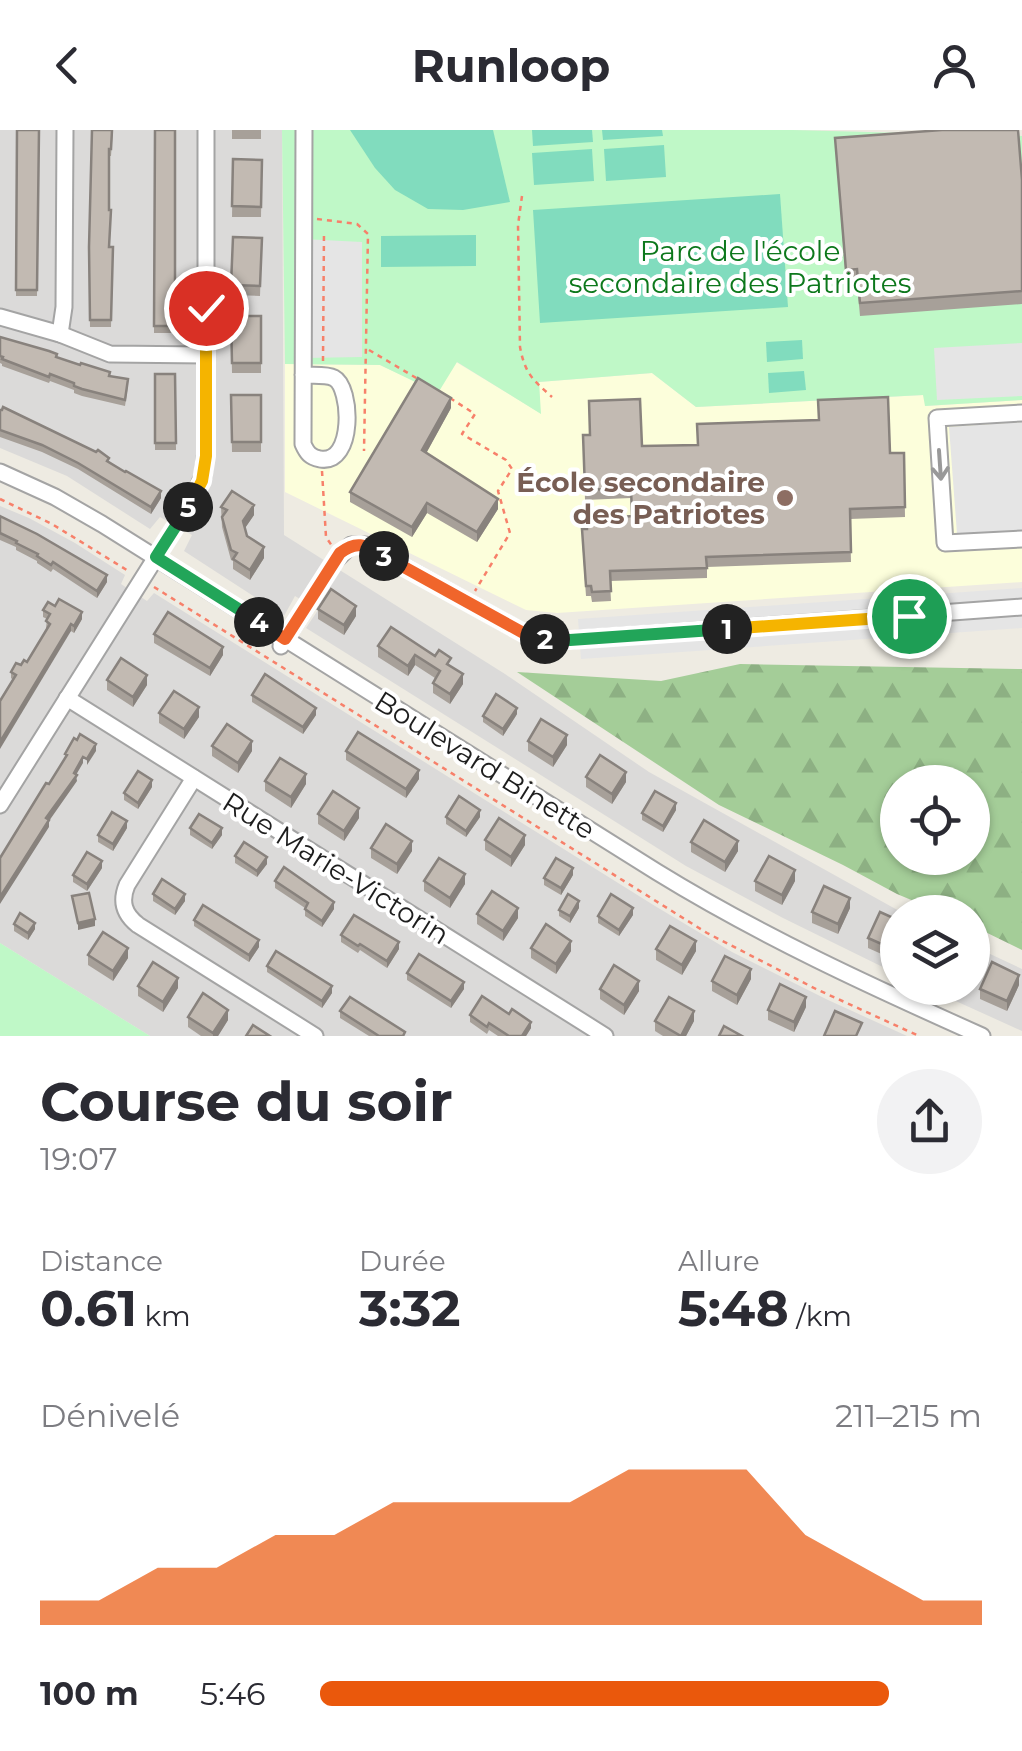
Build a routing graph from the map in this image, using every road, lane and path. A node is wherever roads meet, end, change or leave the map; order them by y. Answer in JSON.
{"nodes":[{"id":1,"x":64,"y":130,"type":"edge"},
{"id":2,"x":206,"y":130,"type":"edge"},
{"id":3,"x":304,"y":130,"type":"edge"},
{"id":4,"x":522,"y":196,"type":"dead end"},
{"id":5,"x":312,"y":212,"type":"dead end"},
{"id":6,"x":324,"y":230,"type":"dead end"},
{"id":7,"x":0,"y":317,"type":"edge"},
{"id":8,"x":60,"y":334,"type":"junction"},
{"id":9,"x":367,"y":349,"type":"junction"},
{"id":10,"x":206,"y":355,"type":"junction"},
{"id":11,"x":323,"y":368,"type":"dead end"},
{"id":12,"x":303,"y":375,"type":"junction"},
{"id":13,"x":423,"y":382,"type":"edge"},
{"id":14,"x":441,"y":392,"type":"edge"},
{"id":15,"x":354,"y":393,"type":"dead end"},
{"id":16,"x":366,"y":393,"type":"junction"},
{"id":17,"x":552,"y":398,"type":"dead end"},
{"id":18,"x":1022,"y":412,"type":"edge"},
{"id":19,"x":352,"y":444,"type":"dead end"},
{"id":20,"x":364,"y":451,"type":"junction"},
{"id":21,"x":373,"y":457,"type":"edge"},
{"id":22,"x":322,"y":460,"type":"junction"},
{"id":23,"x":0,"y":472,"type":"edge"},
{"id":24,"x":0,"y":481,"type":"edge"},
{"id":25,"x":0,"y":499,"type":"edge"},
{"id":26,"x":1022,"y":539,"type":"edge"},
{"id":27,"x":340,"y":553,"type":"junction"},
{"id":28,"x":153,"y":561,"type":"junction"},
{"id":29,"x":128,"y":570,"type":"dead end"},
{"id":30,"x":147,"y":593,"type":"dead end"},
{"id":31,"x":468,"y":602,"type":"junction"},
{"id":32,"x":1022,"y":607,"type":"edge"},
{"id":33,"x":283,"y":642,"type":"junction"},
{"id":34,"x":67,"y":698,"type":"junction"},
{"id":35,"x":194,"y":778,"type":"junction"},
{"id":36,"x":0,"y":805,"type":"edge"},
{"id":37,"x":316,"y":1036,"type":"edge"},
{"id":38,"x":605,"y":1036,"type":"edge"},
{"id":39,"x":919,"y":1036,"type":"edge"},
{"id":40,"x":961,"y":1036,"type":"edge"},
{"id":41,"x":982,"y":1036,"type":"edge"}],
"edges":[{"from":1,"to":8,"type":"street"},
{"from":2,"to":10,"type":"street"},
{"from":3,"to":12,"type":"street"},
{"from":4,"to":17,"type":"path"},
{"from":5,"to":9,"type":"path"},
{"from":6,"to":11,"type":"path"},
{"from":7,"to":8,"type":"street"},
{"from":8,"to":10,"type":"street"},
{"from":9,"to":13,"type":"path"},
{"from":9,"to":16,"type":"path"},
{"from":10,"to":28,"type":"street"},
{"from":12,"to":22,"type":"street"},
{"from":12,"to":22,"type":"street"},
{"from":14,"to":31,"type":"path"},
{"from":15,"to":16,"type":"path"},
{"from":16,"to":20,"type":"path"},
{"from":18,"to":26,"type":"street","one_way":true},
{"from":19,"to":20,"type":"path"},
{"from":20,"to":21,"type":"path"},
{"from":22,"to":27,"type":"path"},
{"from":23,"to":28,"type":"street","name":"Boulevard Binette"},
{"from":24,"to":28,"type":"street","name":"Boulevard Binette"},
{"from":25,"to":29,"type":"path"},
{"from":27,"to":31,"type":"street"},
{"from":27,"to":33,"type":"street"},
{"from":28,"to":33,"type":"street","name":"Boulevard Binette"},
{"from":28,"to":34,"type":"street"},
{"from":30,"to":39,"type":"path","name":"Boulevard Binette"},
{"from":31,"to":32,"type":"street"},
{"from":33,"to":40,"type":"street","name":"Boulevard Binette"},
{"from":33,"to":41,"type":"street","name":"Boulevard Binette"},
{"from":34,"to":35,"type":"street","name":"Rue Marie-Victorin"},
{"from":34,"to":36,"type":"street"},
{"from":35,"to":37,"type":"street"},
{"from":35,"to":38,"type":"street","name":"Rue Marie-Victorin"}]}
